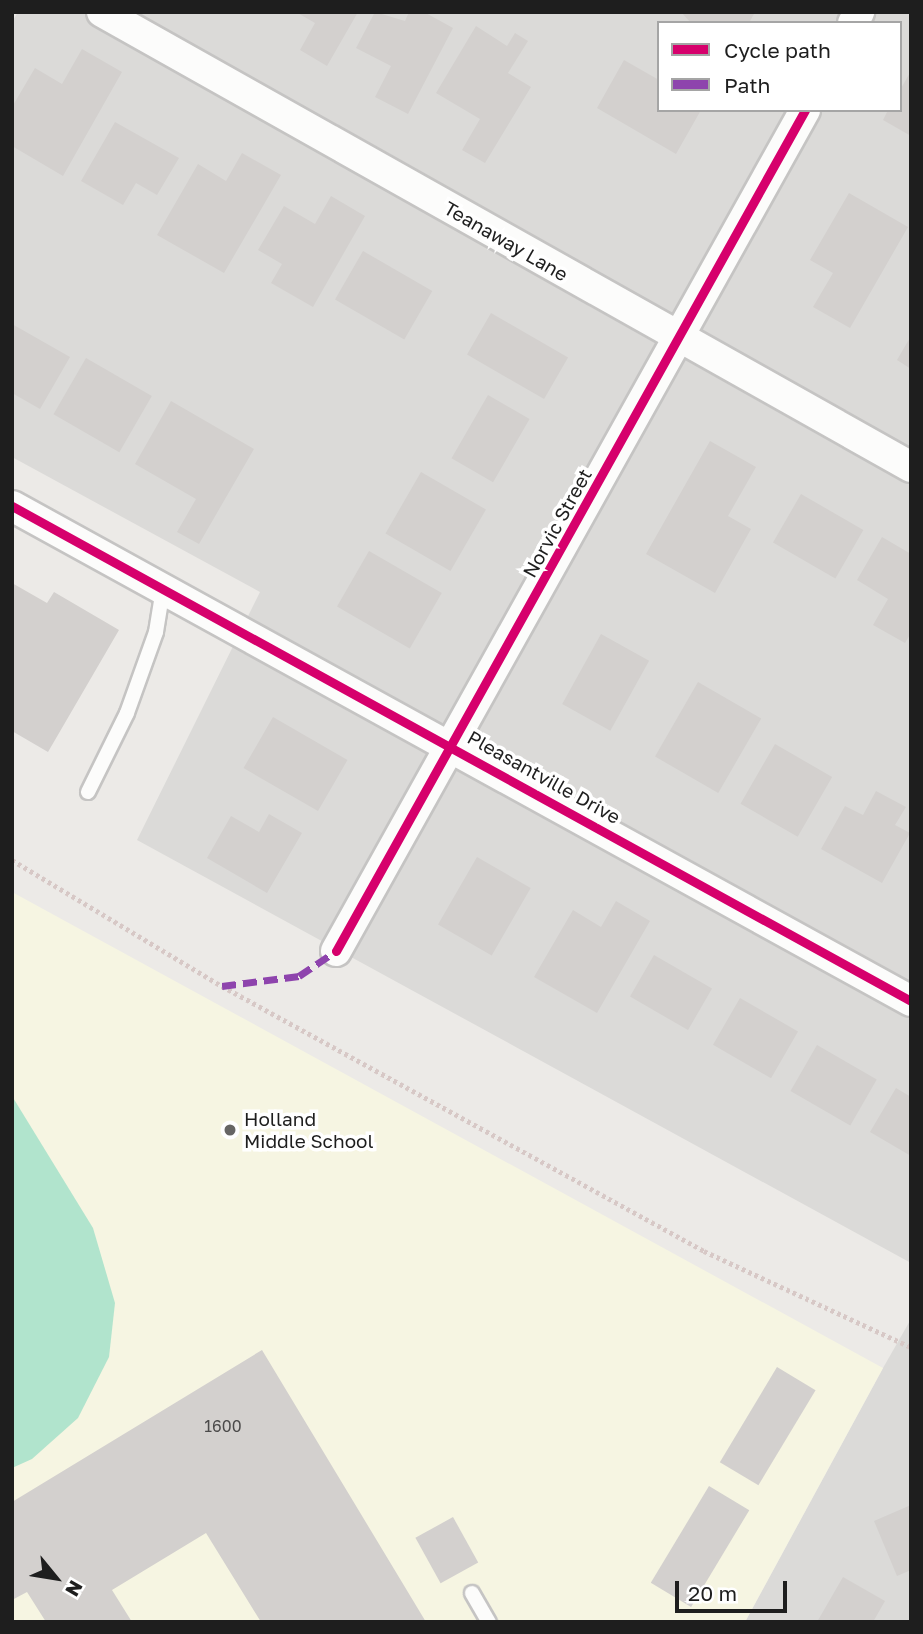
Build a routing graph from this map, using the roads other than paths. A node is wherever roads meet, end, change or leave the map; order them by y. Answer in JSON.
{"nodes":[{"id":1,"x":102,"y":12,"type":"edge"},
{"id":2,"x":804,"y":112,"type":"edge"},
{"id":3,"x":678,"y":339,"type":"junction"},
{"id":4,"x":911,"y":467,"type":"edge"},
{"id":5,"x":12,"y":506,"type":"edge"},
{"id":6,"x":163,"y":589,"type":"junction"},
{"id":7,"x":453,"y":747,"type":"junction"},
{"id":8,"x":88,"y":792,"type":"dead end"},
{"id":9,"x":337,"y":951,"type":"dead end"},
{"id":10,"x":911,"y":1001,"type":"edge"},
{"id":11,"x":472,"y":1593,"type":"dead end"},
{"id":12,"x":489,"y":1622,"type":"edge"}],
"edges":[{"from":1,"to":3,"type":"street","name":"Teanaway Lane"},
{"from":2,"to":3,"type":"street","name":"Norvic Street"},
{"from":3,"to":4,"type":"street","name":"Teanaway Lane"},
{"from":3,"to":7,"type":"street","name":"Norvic Street"},
{"from":5,"to":6,"type":"street","name":"Pleasantville Drive"},
{"from":6,"to":7,"type":"street","name":"Pleasantville Drive"},
{"from":6,"to":8,"type":"lane"},
{"from":7,"to":9,"type":"street","name":"Norvic Street"},
{"from":7,"to":10,"type":"street","name":"Pleasantville Drive"},
{"from":11,"to":12,"type":"lane"}]}
